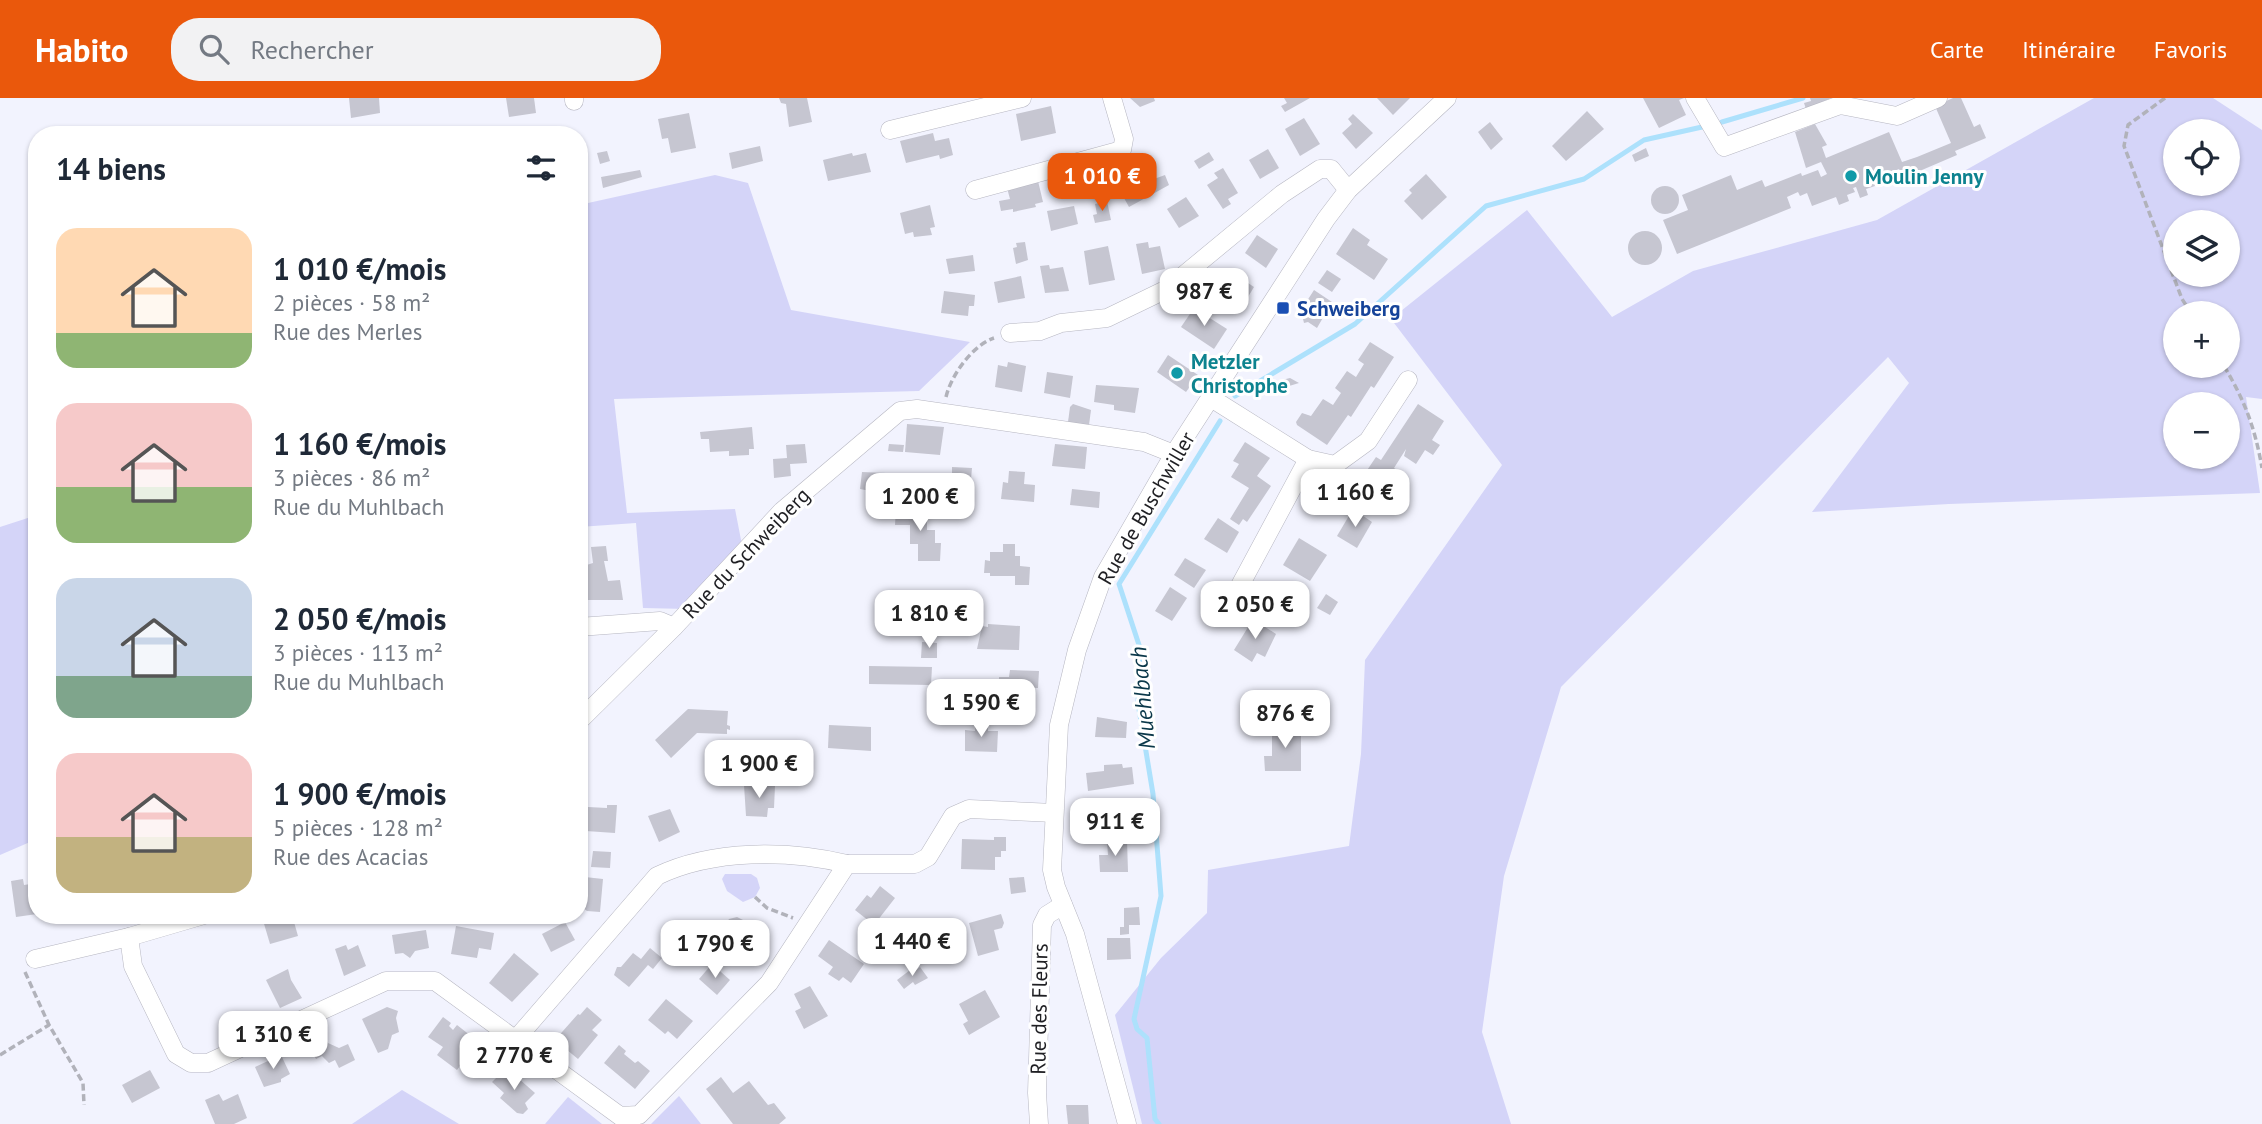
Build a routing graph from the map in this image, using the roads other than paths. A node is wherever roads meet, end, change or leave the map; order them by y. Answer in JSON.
{"nodes":[{"id":1,"x":1022,"y":98,"type":"edge"},
{"id":2,"x":1112,"y":98,"type":"edge"},
{"id":3,"x":1447,"y":98,"type":"edge"},
{"id":4,"x":1695,"y":98,"type":"edge"},
{"id":5,"x":1938,"y":98,"type":"edge"},
{"id":6,"x":890,"y":130,"type":"dead end"},
{"id":7,"x":975,"y":190,"type":"dead end"},
{"id":8,"x":1348,"y":190,"type":"junction"},
{"id":9,"x":1010,"y":333,"type":"road end"},
{"id":10,"x":1408,"y":380,"type":"dead end"},
{"id":11,"x":1211,"y":398,"type":"junction"},
{"id":12,"x":1174,"y":454,"type":"junction"},
{"id":13,"x":1308,"y":459,"type":"junction"},
{"id":14,"x":1228,"y":606,"type":"dead end"},
{"id":15,"x":588,"y":626,"type":"edge"},
{"id":16,"x":674,"y":627,"type":"junction"},
{"id":17,"x":588,"y":712,"type":"edge"},
{"id":18,"x":1054,"y":813,"type":"junction"},
{"id":19,"x":847,"y":864,"type":"junction"},
{"id":20,"x":1063,"y":905,"type":"junction"},
{"id":21,"x":173,"y":924,"type":"edge"},
{"id":22,"x":129,"y":937,"type":"junction"},
{"id":23,"x":35,"y":959,"type":"road end"},
{"id":24,"x":516,"y":1040,"type":"junction"},
{"id":25,"x":1040,"y":1124,"type":"edge"},
{"id":26,"x":1127,"y":1124,"type":"edge"}],
"edges":[{"from":1,"to":6,"type":"street"},
{"from":2,"to":7,"type":"street"},
{"from":3,"to":8,"type":"street","name":"Rue de Buschwiller"},
{"from":4,"to":5,"type":"street"},
{"from":8,"to":9,"type":"street"},
{"from":8,"to":11,"type":"street","name":"Rue de Buschwiller"},
{"from":10,"to":13,"type":"street"},
{"from":11,"to":12,"type":"street","name":"Rue de Buschwiller"},
{"from":11,"to":13,"type":"street"},
{"from":12,"to":16,"type":"street","name":"Rue du Schweiberg"},
{"from":12,"to":18,"type":"street","name":"Rue de Buschwiller"},
{"from":13,"to":14,"type":"street"},
{"from":15,"to":16,"type":"street"},
{"from":16,"to":17,"type":"street","name":"Rue du Schweiberg"},
{"from":18,"to":19,"type":"street"},
{"from":18,"to":20,"type":"street","name":"Rue de Buschwiller"},
{"from":19,"to":24,"type":"street"},
{"from":19,"to":24,"type":"street"},
{"from":20,"to":25,"type":"street","name":"Rue des Fleurs"},
{"from":20,"to":26,"type":"street","name":"Rue de Buschwiller"},
{"from":21,"to":22,"type":"street"},
{"from":22,"to":23,"type":"street"},
{"from":22,"to":24,"type":"street"}]}
